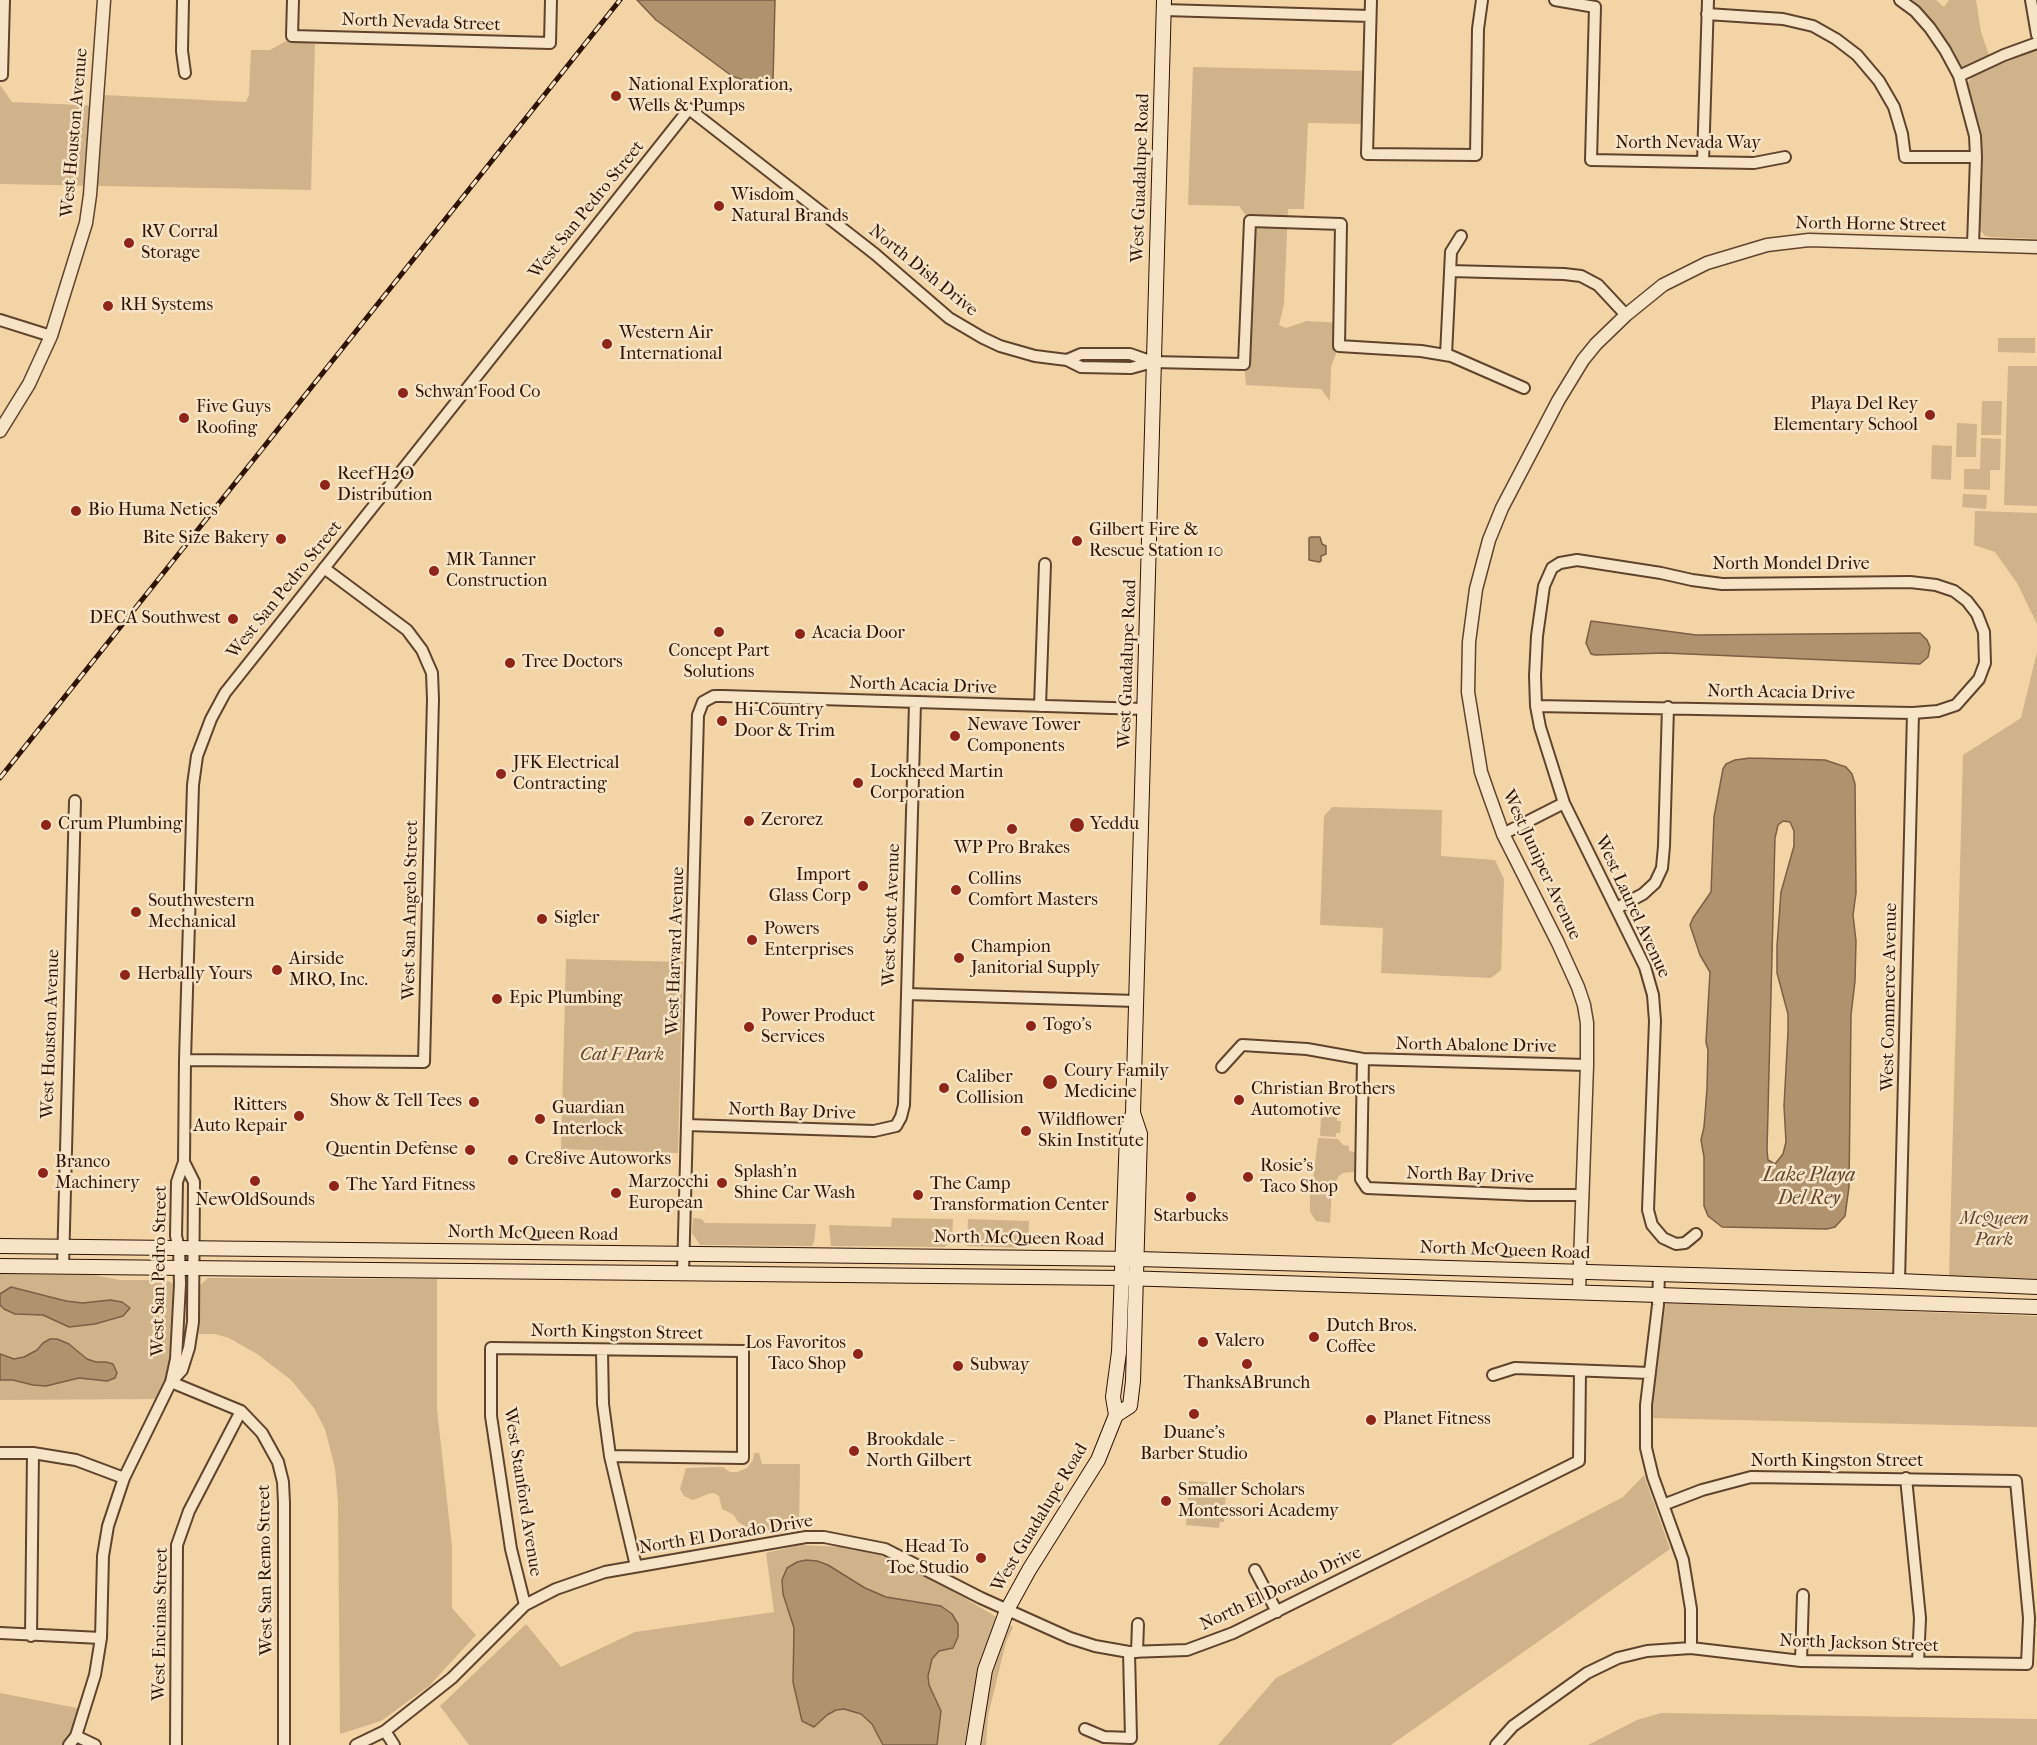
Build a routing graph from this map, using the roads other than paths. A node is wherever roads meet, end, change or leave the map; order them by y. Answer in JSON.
{"nodes":[{"id":1,"x":4,"y":0,"type":"edge"},
{"id":2,"x":104,"y":0,"type":"edge"},
{"id":3,"x":183,"y":0,"type":"edge"},
{"id":4,"x":293,"y":0,"type":"edge"},
{"id":5,"x":551,"y":0,"type":"edge"},
{"id":6,"x":1258,"y":0,"type":"edge"},
{"id":7,"x":1371,"y":0,"type":"edge"},
{"id":8,"x":1482,"y":0,"type":"edge"},
{"id":9,"x":1555,"y":0,"type":"edge"},
{"id":10,"x":1708,"y":0,"type":"edge"},
{"id":11,"x":1900,"y":0,"type":"edge"},
{"id":12,"x":2031,"y":0,"type":"edge"},
{"id":13,"x":1164,"y":5,"type":"edge"},
{"id":14,"x":1258,"y":12,"type":"junction"},
{"id":15,"x":1707,"y":14,"type":"junction"},
{"id":16,"x":1370,"y":16,"type":"junction"},
{"id":17,"x":2037,"y":35,"type":"edge"},
{"id":18,"x":2037,"y":43,"type":"edge"},
{"id":19,"x":185,"y":73,"type":"dead end"},
{"id":20,"x":1,"y":75,"type":"edge"},
{"id":21,"x":1959,"y":76,"type":"junction"},
{"id":22,"x":689,"y":109,"type":"joint"},
{"id":23,"x":1785,"y":157,"type":"dead end"},
{"id":24,"x":1976,"y":157,"type":"junction"},
{"id":25,"x":1703,"y":162,"type":"junction"},
{"id":26,"x":1461,"y":236,"type":"dead end"},
{"id":27,"x":1973,"y":245,"type":"junction"},
{"id":28,"x":2037,"y":247,"type":"edge"},
{"id":29,"x":1450,"y":271,"type":"junction"},
{"id":30,"x":1626,"y":315,"type":"junction"},
{"id":31,"x":0,"y":320,"type":"edge"},
{"id":32,"x":51,"y":336,"type":"junction"},
{"id":33,"x":1446,"y":355,"type":"junction"},
{"id":34,"x":1153,"y":362,"type":"junction"},
{"id":35,"x":1524,"y":388,"type":"dead end"},
{"id":36,"x":0,"y":431,"type":"edge"},
{"id":37,"x":1560,"y":562,"type":"joint"},
{"id":38,"x":1045,"y":564,"type":"dead end"},
{"id":39,"x":324,"y":568,"type":"junction"},
{"id":40,"x":1986,"y":648,"type":"joint"},
{"id":41,"x":703,"y":702,"type":"joint"},
{"id":42,"x":915,"y":703,"type":"junction"},
{"id":43,"x":1040,"y":706,"type":"junction"},
{"id":44,"x":1536,"y":706,"type":"junction"},
{"id":45,"x":1668,"y":707,"type":"junction"},
{"id":46,"x":1144,"y":709,"type":"junction"},
{"id":47,"x":1913,"y":713,"type":"junction"},
{"id":48,"x":75,"y":801,"type":"dead end"},
{"id":49,"x":1564,"y":803,"type":"junction"},
{"id":50,"x":1503,"y":834,"type":"junction"},
{"id":51,"x":1617,"y":908,"type":"junction"},
{"id":52,"x":907,"y":994,"type":"junction"},
{"id":53,"x":1136,"y":1001,"type":"junction"},
{"id":54,"x":1364,"y":1059,"type":"junction"},
{"id":55,"x":184,"y":1060,"type":"junction"},
{"id":56,"x":1587,"y":1065,"type":"junction"},
{"id":57,"x":1222,"y":1067,"type":"dead end"},
{"id":58,"x":1133,"y":1113,"type":"junction"},
{"id":59,"x":687,"y":1125,"type":"junction"},
{"id":60,"x":896,"y":1126,"type":"joint"},
{"id":61,"x":184,"y":1162,"type":"junction"},
{"id":62,"x":1583,"y":1195,"type":"junction"},
{"id":63,"x":1696,"y":1234,"type":"dead end"},
{"id":64,"x":0,"y":1246,"type":"edge"},
{"id":65,"x":64,"y":1246,"type":"junction"},
{"id":66,"x":179,"y":1248,"type":"junction"},
{"id":67,"x":194,"y":1248,"type":"junction"},
{"id":68,"x":684,"y":1254,"type":"junction"},
{"id":69,"x":873,"y":1256,"type":"junction"},
{"id":70,"x":1122,"y":1258,"type":"junction"},
{"id":71,"x":1137,"y":1259,"type":"junction"},
{"id":72,"x":0,"y":1266,"type":"edge"},
{"id":73,"x":1375,"y":1266,"type":"junction"},
{"id":74,"x":63,"y":1267,"type":"junction"},
{"id":75,"x":187,"y":1268,"type":"junction"},
{"id":76,"x":1580,"y":1272,"type":"junction"},
{"id":77,"x":683,"y":1273,"type":"junction"},
{"id":78,"x":1659,"y":1274,"type":"junction"},
{"id":79,"x":872,"y":1275,"type":"junction"},
{"id":80,"x":1130,"y":1278,"type":"junction"},
{"id":81,"x":1899,"y":1281,"type":"junction"},
{"id":82,"x":1335,"y":1284,"type":"junction"},
{"id":83,"x":1982,"y":1284,"type":"junction"},
{"id":84,"x":2037,"y":1287,"type":"edge"},
{"id":85,"x":1579,"y":1291,"type":"junction"},
{"id":86,"x":1658,"y":1294,"type":"junction"},
{"id":87,"x":1981,"y":1305,"type":"junction"},
{"id":88,"x":2037,"y":1307,"type":"edge"},
{"id":89,"x":491,"y":1348,"type":"joint"},
{"id":90,"x":602,"y":1351,"type":"junction"},
{"id":91,"x":1580,"y":1371,"type":"junction"},
{"id":92,"x":1650,"y":1373,"type":"junction"},
{"id":93,"x":1493,"y":1375,"type":"dead end"},
{"id":94,"x":171,"y":1382,"type":"junction"},
{"id":95,"x":241,"y":1411,"type":"junction"},
{"id":96,"x":0,"y":1453,"type":"edge"},
{"id":97,"x":33,"y":1453,"type":"junction"},
{"id":98,"x":610,"y":1456,"type":"junction"},
{"id":99,"x":124,"y":1478,"type":"junction"},
{"id":100,"x":1906,"y":1478,"type":"junction"},
{"id":101,"x":1663,"y":1505,"type":"junction"},
{"id":102,"x":636,"y":1566,"type":"junction"},
{"id":103,"x":1255,"y":1570,"type":"dead end"},
{"id":104,"x":1803,"y":1595,"type":"dead end"},
{"id":105,"x":525,"y":1605,"type":"junction"},
{"id":106,"x":1007,"y":1610,"type":"junction"},
{"id":107,"x":1277,"y":1612,"type":"junction"},
{"id":108,"x":1138,"y":1624,"type":"dead end"},
{"id":109,"x":0,"y":1634,"type":"edge"},
{"id":110,"x":31,"y":1636,"type":"junction"},
{"id":111,"x":101,"y":1638,"type":"junction"},
{"id":112,"x":1691,"y":1648,"type":"junction"},
{"id":113,"x":1133,"y":1652,"type":"junction"},
{"id":114,"x":1801,"y":1661,"type":"junction"},
{"id":115,"x":1918,"y":1663,"type":"junction"},
{"id":116,"x":2027,"y":1664,"type":"joint"},
{"id":117,"x":1085,"y":1729,"type":"dead end"},
{"id":118,"x":385,"y":1731,"type":"junction"},
{"id":119,"x":73,"y":1740,"type":"edge"},
{"id":120,"x":95,"y":1745,"type":"edge"},
{"id":121,"x":176,"y":1745,"type":"edge"},
{"id":122,"x":284,"y":1745,"type":"edge"},
{"id":123,"x":356,"y":1745,"type":"edge"},
{"id":124,"x":394,"y":1745,"type":"edge"},
{"id":125,"x":973,"y":1745,"type":"edge"},
{"id":126,"x":1496,"y":1745,"type":"edge"}],
"edges":[{"from":1,"to":20,"type":"street"},
{"from":2,"to":32,"type":"street","name":"West Houston Avenue"},
{"from":3,"to":19,"type":"street"},
{"from":4,"to":5,"type":"street","name":"North Nevada Street"},
{"from":6,"to":14,"type":"street"},
{"from":7,"to":16,"type":"street"},
{"from":8,"to":16,"type":"street"},
{"from":9,"to":25,"type":"street","name":"North Nevada Way"},
{"from":10,"to":15,"type":"street"},
{"from":11,"to":21,"type":"street"},
{"from":12,"to":17,"type":"street"},
{"from":13,"to":14,"type":"street"},
{"from":13,"to":34,"type":"main road","name":"West Guadalupe Road"},
{"from":14,"to":16,"type":"street"},
{"from":15,"to":24,"type":"street"},
{"from":15,"to":25,"type":"street"},
{"from":18,"to":21,"type":"street"},
{"from":21,"to":24,"type":"street"},
{"from":22,"to":34,"type":"street","name":"North Dish Drive"},
{"from":22,"to":39,"type":"street","name":"West San Pedro Street"},
{"from":23,"to":25,"type":"street","name":"North Nevada Way"},
{"from":24,"to":27,"type":"street"},
{"from":26,"to":29,"type":"street"},
{"from":27,"to":28,"type":"street","name":"North Horne Street"},
{"from":27,"to":30,"type":"street","name":"North Horne Street"},
{"from":29,"to":30,"type":"street"},
{"from":29,"to":33,"type":"street"},
{"from":30,"to":50,"type":"street","name":"West Juniper Avenue"},
{"from":31,"to":32,"type":"street"},
{"from":32,"to":36,"type":"street","name":"West Houston Avenue"},
{"from":33,"to":34,"type":"street","name":"North Dish Drive"},
{"from":33,"to":35,"type":"street"},
{"from":34,"to":46,"type":"main road","name":"West Guadalupe Road"},
{"from":37,"to":40,"type":"street","name":"North Mondel Drive"},
{"from":37,"to":44,"type":"street","name":"West Laurel Avenue"},
{"from":38,"to":43,"type":"street"},
{"from":39,"to":55,"type":"street","name":"West San Pedro Street"},
{"from":39,"to":55,"type":"street","name":"West San Angelo Street"},
{"from":40,"to":47,"type":"street","name":"North Acacia Drive"},
{"from":41,"to":42,"type":"street","name":"North Acacia Drive"},
{"from":41,"to":59,"type":"street","name":"West Harvard Avenue"},
{"from":42,"to":43,"type":"street","name":"North Acacia Drive"},
{"from":42,"to":52,"type":"street","name":"West Scott Avenue"},
{"from":43,"to":46,"type":"street","name":"North Acacia Drive"},
{"from":44,"to":45,"type":"street","name":"North Acacia Drive"},
{"from":44,"to":49,"type":"street","name":"West Laurel Avenue"},
{"from":45,"to":47,"type":"street","name":"North Acacia Drive"},
{"from":45,"to":51,"type":"street"},
{"from":46,"to":53,"type":"main road","name":"West Guadalupe Road"},
{"from":47,"to":81,"type":"street","name":"West Commerce Avenue"},
{"from":48,"to":65,"type":"street","name":"West Houston Avenue"},
{"from":49,"to":50,"type":"street"},
{"from":49,"to":51,"type":"street","name":"West Laurel Avenue"},
{"from":50,"to":56,"type":"street","name":"West Juniper Avenue"},
{"from":51,"to":63,"type":"street","name":"West Laurel Avenue"},
{"from":52,"to":53,"type":"street"},
{"from":52,"to":60,"type":"street","name":"West Scott Avenue"},
{"from":53,"to":58,"type":"main road","name":"West Guadalupe Road"},
{"from":54,"to":56,"type":"street","name":"North Abalone Drive"},
{"from":54,"to":57,"type":"street","name":"North Abalone Drive"},
{"from":54,"to":62,"type":"street","name":"North Bay Drive"},
{"from":55,"to":61,"type":"street","name":"West San Pedro Street"},
{"from":56,"to":62,"type":"street","name":"West Juniper Avenue"},
{"from":58,"to":70,"type":"main road","name":"West Guadalupe Road"},
{"from":58,"to":71,"type":"main road","name":"West Guadalupe Road"},
{"from":59,"to":60,"type":"street","name":"North Bay Drive"},
{"from":59,"to":68,"type":"street","name":"West Harvard Avenue"},
{"from":61,"to":66,"type":"street","name":"West San Pedro Street"},
{"from":61,"to":67,"type":"street","name":"West San Pedro Street"},
{"from":62,"to":76,"type":"street","name":"West Juniper Avenue"},
{"from":64,"to":65,"type":"main road","name":"North McQueen Road"},
{"from":65,"to":66,"type":"main road","name":"North McQueen Road"},
{"from":65,"to":74,"type":"street","name":"West Houston Avenue"},
{"from":66,"to":67,"type":"main road","name":"North McQueen Road"},
{"from":66,"to":75,"type":"street","name":"West San Pedro Street"},
{"from":67,"to":68,"type":"main road","name":"North McQueen Road"},
{"from":67,"to":75,"type":"street","name":"West San Pedro Street"},
{"from":68,"to":69,"type":"main road","name":"North McQueen Road"},
{"from":68,"to":77,"type":"street","name":"West Harvard Avenue"},
{"from":69,"to":70,"type":"main road","name":"North McQueen Road"},
{"from":69,"to":79,"type":"main road"},
{"from":70,"to":71,"type":"main road","name":"North McQueen Road"},
{"from":70,"to":80,"type":"main road","name":"West Guadalupe Road"},
{"from":71,"to":73,"type":"main road","name":"North McQueen Road"},
{"from":71,"to":80,"type":"main road","name":"West Guadalupe Road"},
{"from":72,"to":74,"type":"main road","name":"North McQueen Road"},
{"from":73,"to":76,"type":"main road","name":"North McQueen Road"},
{"from":73,"to":82,"type":"main road"},
{"from":74,"to":75,"type":"main road","name":"North McQueen Road"},
{"from":75,"to":77,"type":"main road","name":"North McQueen Road"},
{"from":75,"to":94,"type":"street","name":"West San Pedro Street"},
{"from":76,"to":78,"type":"main road","name":"North McQueen Road"},
{"from":76,"to":85,"type":"street","name":"West Juniper Avenue"},
{"from":77,"to":79,"type":"main road","name":"North McQueen Road"},
{"from":78,"to":81,"type":"main road","name":"North McQueen Road"},
{"from":78,"to":86,"type":"street"},
{"from":79,"to":80,"type":"main road","name":"North McQueen Road"},
{"from":80,"to":82,"type":"main road","name":"North McQueen Road"},
{"from":80,"to":106,"type":"main road","name":"West Guadalupe Road"},
{"from":81,"to":83,"type":"main road","name":"North McQueen Road"},
{"from":82,"to":85,"type":"main road","name":"North McQueen Road"},
{"from":83,"to":84,"type":"main road","name":"North McQueen Road"},
{"from":83,"to":87,"type":"main road"},
{"from":85,"to":86,"type":"main road","name":"North McQueen Road"},
{"from":86,"to":87,"type":"main road","name":"North McQueen Road"},
{"from":86,"to":92,"type":"street"},
{"from":87,"to":88,"type":"main road","name":"North McQueen Road"},
{"from":89,"to":90,"type":"street","name":"North Kingston Street"},
{"from":89,"to":105,"type":"street","name":"West Stanford Avenue"},
{"from":90,"to":98,"type":"street"},
{"from":90,"to":98,"type":"street","name":"North Kingston Street"},
{"from":91,"to":92,"type":"street"},
{"from":91,"to":93,"type":"street"},
{"from":91,"to":107,"type":"street","name":"North El Dorado Drive"},
{"from":92,"to":101,"type":"street"},
{"from":94,"to":95,"type":"street","name":"West San Remo Street"},
{"from":94,"to":99,"type":"street","name":"West San Pedro Street"},
{"from":95,"to":121,"type":"street","name":"West Encinas Street"},
{"from":95,"to":122,"type":"street","name":"West San Remo Street"},
{"from":96,"to":97,"type":"street"},
{"from":97,"to":99,"type":"street"},
{"from":97,"to":110,"type":"street"},
{"from":98,"to":102,"type":"street"},
{"from":99,"to":111,"type":"street","name":"West San Pedro Street"},
{"from":100,"to":101,"type":"street","name":"North Kingston Street"},
{"from":100,"to":115,"type":"street"},
{"from":100,"to":116,"type":"street","name":"North Kingston Street"},
{"from":101,"to":112,"type":"street"},
{"from":102,"to":105,"type":"street","name":"North El Dorado Drive"},
{"from":102,"to":106,"type":"street","name":"North El Dorado Drive"},
{"from":103,"to":107,"type":"street"},
{"from":104,"to":114,"type":"street"},
{"from":105,"to":118,"type":"street","name":"North El Dorado Drive"},
{"from":106,"to":113,"type":"street","name":"North El Dorado Drive"},
{"from":106,"to":125,"type":"main road","name":"West Guadalupe Road"},
{"from":107,"to":113,"type":"street","name":"North El Dorado Drive"},
{"from":108,"to":113,"type":"street"},
{"from":109,"to":110,"type":"street"},
{"from":110,"to":111,"type":"street"},
{"from":111,"to":119,"type":"street","name":"West San Pedro Street"},
{"from":112,"to":114,"type":"street","name":"North Jackson Street"},
{"from":112,"to":126,"type":"street","name":"North Jackson Street"},
{"from":113,"to":117,"type":"street"},
{"from":114,"to":115,"type":"street","name":"North Jackson Street"},
{"from":115,"to":116,"type":"street","name":"North Jackson Street"},
{"from":118,"to":123,"type":"street","name":"North El Dorado Drive"},
{"from":118,"to":124,"type":"street"},
{"from":119,"to":120,"type":"street"}]}
